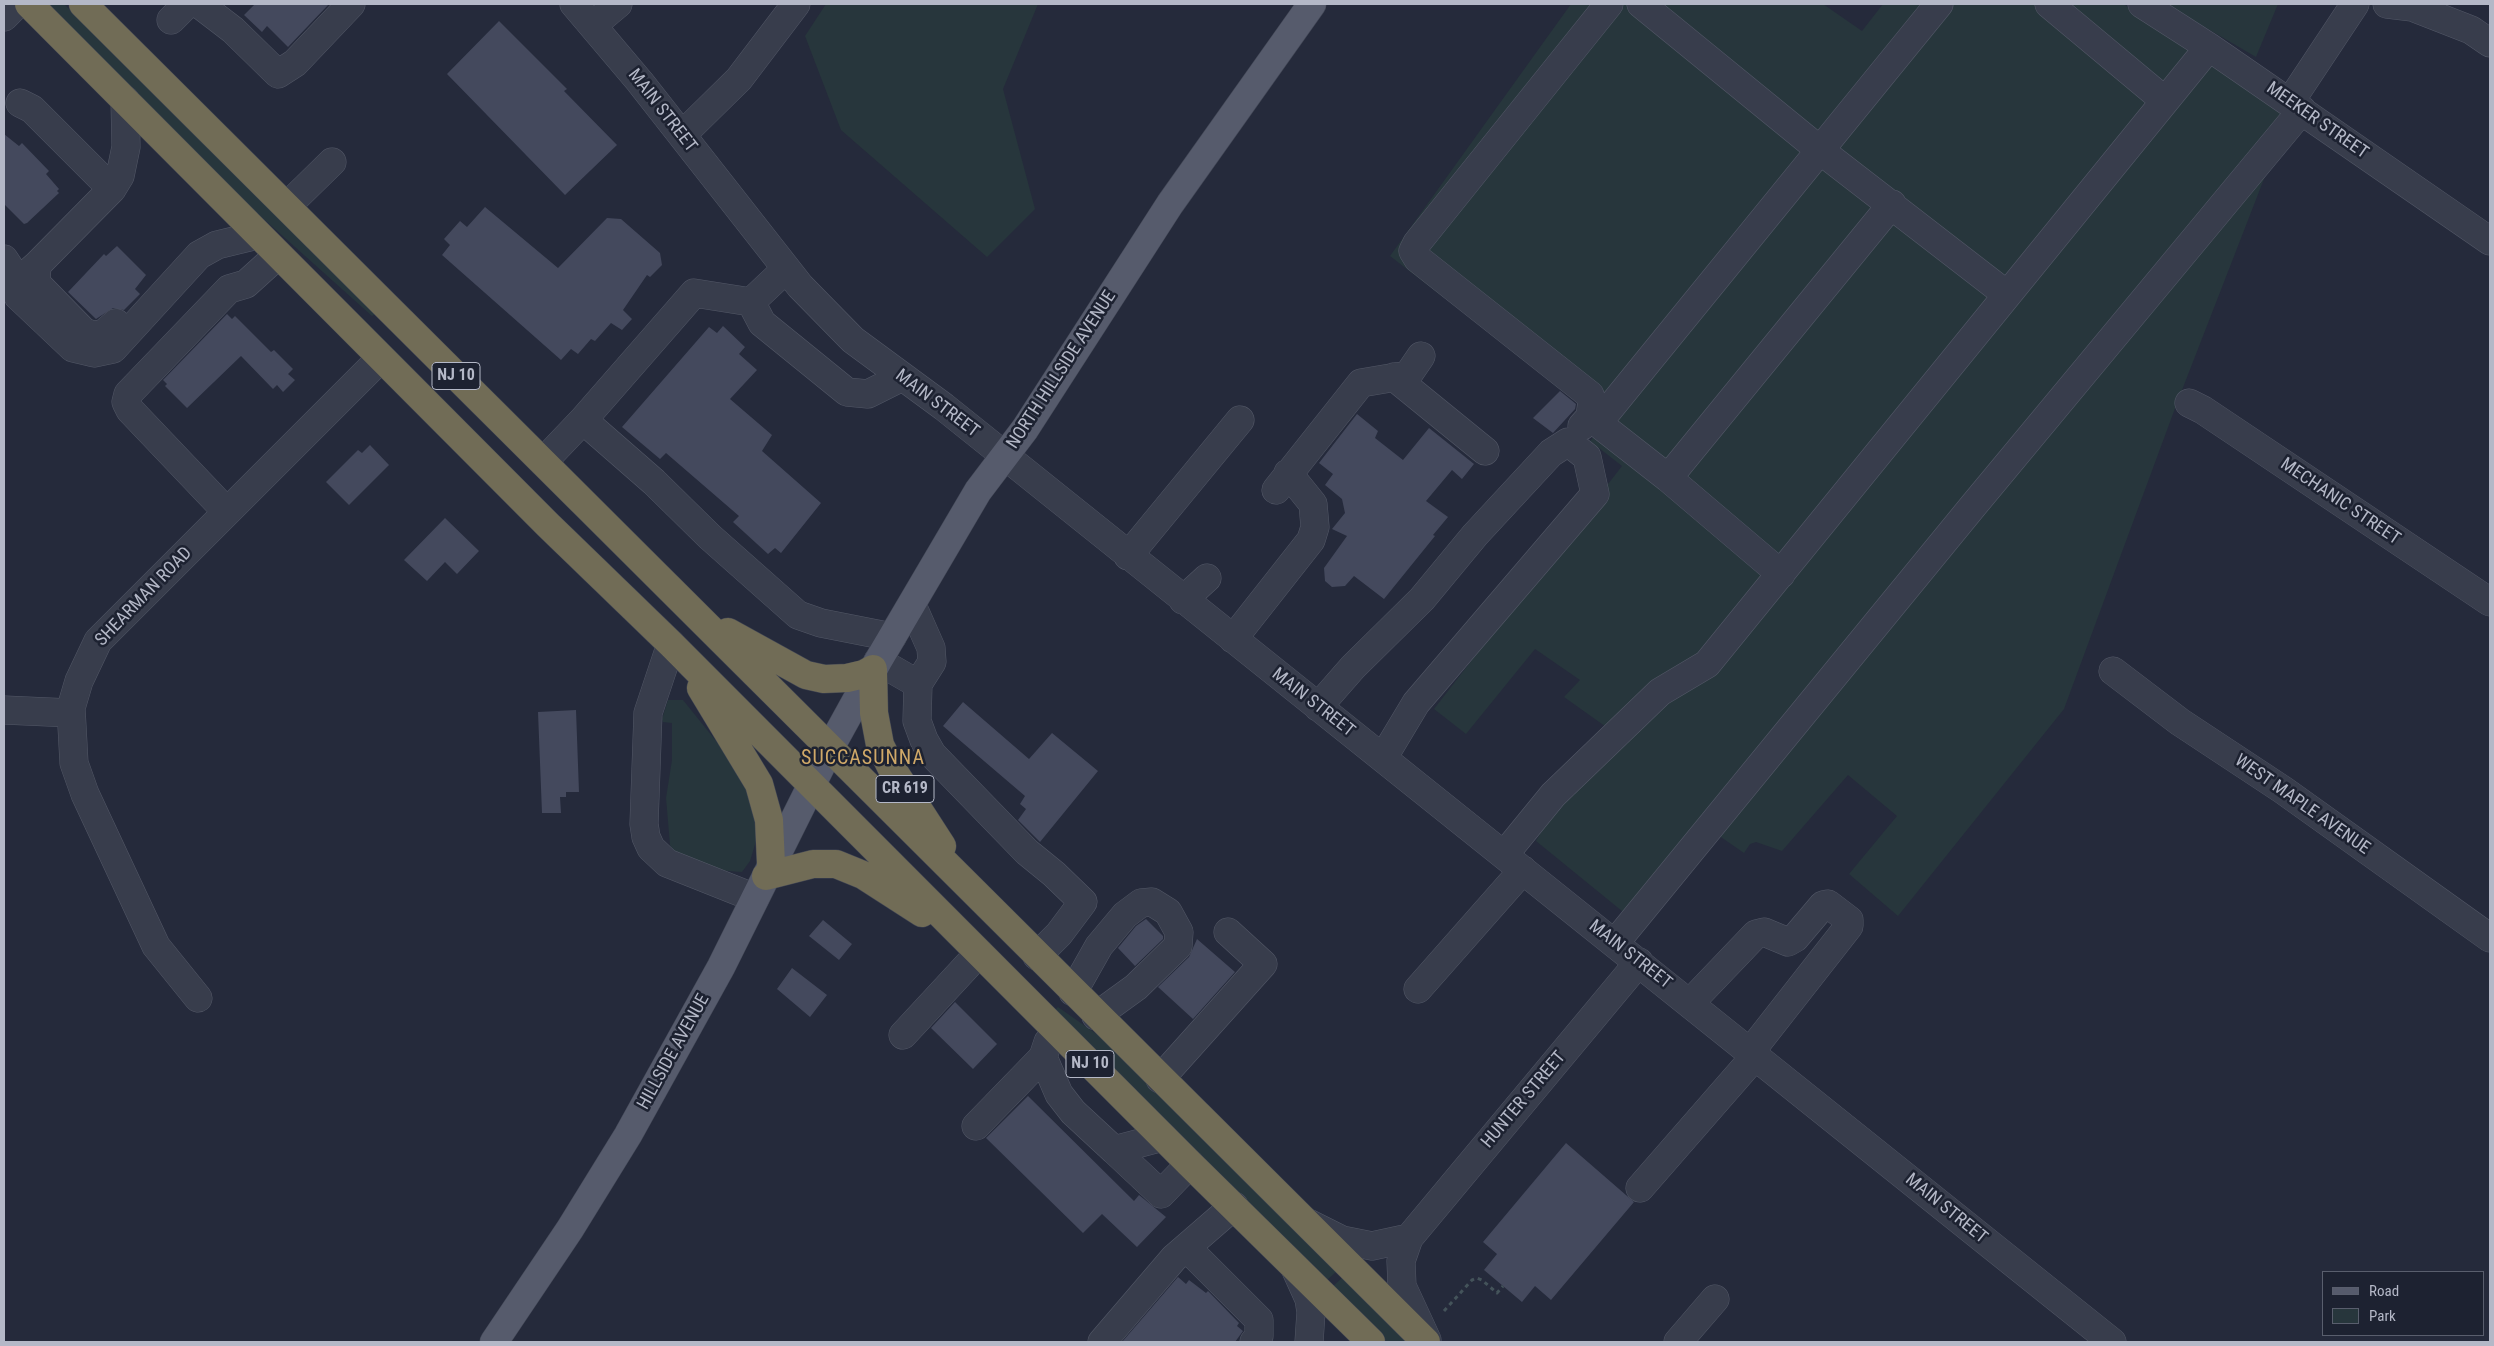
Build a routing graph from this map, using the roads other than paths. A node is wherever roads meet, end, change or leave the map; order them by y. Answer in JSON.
{"nodes":[{"id":1,"x":17,"y":4,"type":"edge"},
{"id":2,"x":29,"y":4,"type":"edge"},
{"id":3,"x":83,"y":4,"type":"edge"},
{"id":4,"x":199,"y":4,"type":"edge"},
{"id":5,"x":574,"y":4,"type":"edge"},
{"id":6,"x":618,"y":4,"type":"edge"},
{"id":7,"x":796,"y":4,"type":"edge"},
{"id":8,"x":1312,"y":4,"type":"edge"},
{"id":9,"x":1609,"y":4,"type":"edge"},
{"id":10,"x":1641,"y":4,"type":"edge"},
{"id":11,"x":1939,"y":4,"type":"edge"},
{"id":12,"x":2048,"y":4,"type":"edge"},
{"id":13,"x":2142,"y":4,"type":"edge"},
{"id":14,"x":2355,"y":4,"type":"edge"},
{"id":15,"x":2387,"y":4,"type":"edge"},
{"id":16,"x":345,"y":6,"type":"edge"},
{"id":17,"x":4,"y":18,"type":"edge"},
{"id":18,"x":593,"y":25,"type":"junction"},
{"id":19,"x":2490,"y":43,"type":"edge"},
{"id":20,"x":2209,"y":47,"type":"junction"},
{"id":21,"x":125,"y":100,"type":"junction"},
{"id":22,"x":2164,"y":100,"type":"junction"},
{"id":23,"x":20,"y":103,"type":"dead end"},
{"id":24,"x":2296,"y":106,"type":"junction"},
{"id":25,"x":682,"y":135,"type":"junction"},
{"id":26,"x":1821,"y":150,"type":"junction"},
{"id":27,"x":332,"y":162,"type":"dead end"},
{"id":28,"x":112,"y":189,"type":"junction"},
{"id":29,"x":1892,"y":204,"type":"junction"},
{"id":30,"x":287,"y":206,"type":"junction"},
{"id":31,"x":258,"y":235,"type":"junction"},
{"id":32,"x":2490,"y":241,"type":"edge"},
{"id":33,"x":278,"y":255,"type":"junction"},
{"id":34,"x":4,"y":259,"type":"edge"},
{"id":35,"x":38,"y":265,"type":"junction"},
{"id":36,"x":786,"y":269,"type":"junction"},
{"id":37,"x":180,"y":276,"type":"junction"},
{"id":38,"x":13,"y":286,"type":"junction"},
{"id":39,"x":2006,"y":294,"type":"junction"},
{"id":40,"x":751,"y":302,"type":"junction"},
{"id":41,"x":1421,"y":356,"type":"dead end"},
{"id":42,"x":381,"y":358,"type":"junction"},
{"id":43,"x":902,"y":377,"type":"junction"},
{"id":44,"x":1394,"y":377,"type":"junction"},
{"id":45,"x":2189,"y":403,"type":"dead end"},
{"id":46,"x":1590,"y":418,"type":"junction"},
{"id":47,"x":583,"y":420,"type":"junction"},
{"id":48,"x":1240,"y":420,"type":"dead end"},
{"id":49,"x":1568,"y":442,"type":"junction"},
{"id":50,"x":1485,"y":451,"type":"dead end"},
{"id":51,"x":1004,"y":456,"type":"junction"},
{"id":52,"x":542,"y":462,"type":"junction"},
{"id":53,"x":1668,"y":478,"type":"junction"},
{"id":54,"x":227,"y":512,"type":"junction"},
{"id":55,"x":1128,"y":556,"type":"junction"},
{"id":56,"x":1781,"y":574,"type":"junction"},
{"id":57,"x":1207,"y":578,"type":"dead end"},
{"id":58,"x":1183,"y":600,"type":"junction"},
{"id":59,"x":2490,"y":602,"type":"edge"},
{"id":60,"x":912,"y":605,"type":"junction"},
{"id":61,"x":694,"y":612,"type":"junction"},
{"id":62,"x":892,"y":636,"type":"junction"},
{"id":63,"x":1233,"y":639,"type":"junction"},
{"id":64,"x":679,"y":652,"type":"junction"},
{"id":65,"x":875,"y":665,"type":"junction"},
{"id":66,"x":2113,"y":671,"type":"dead end"},
{"id":67,"x":918,"y":684,"type":"junction"},
{"id":68,"x":1318,"y":707,"type":"junction"},
{"id":69,"x":4,"y":710,"type":"edge"},
{"id":70,"x":71,"y":713,"type":"junction"},
{"id":71,"x":830,"y":748,"type":"junction"},
{"id":72,"x":1383,"y":758,"type":"junction"},
{"id":73,"x":811,"y":783,"type":"junction"},
{"id":74,"x":1514,"y":862,"type":"junction"},
{"id":75,"x":764,"y":879,"type":"junction"},
{"id":76,"x":975,"y":895,"type":"junction"},
{"id":77,"x":1228,"y":932,"type":"dead end"},
{"id":78,"x":2490,"y":938,"type":"edge"},
{"id":79,"x":1615,"y":943,"type":"junction"},
{"id":80,"x":976,"y":950,"type":"junction"},
{"id":81,"x":1037,"y":956,"type":"junction"},
{"id":82,"x":1639,"y":962,"type":"junction"},
{"id":83,"x":1418,"y":990,"type":"dead end"},
{"id":84,"x":1073,"y":992,"type":"junction"},
{"id":85,"x":198,"y":998,"type":"dead end"},
{"id":86,"x":1690,"y":1003,"type":"junction"},
{"id":87,"x":1096,"y":1016,"type":"junction"},
{"id":88,"x":1052,"y":1026,"type":"junction"},
{"id":89,"x":903,"y":1035,"type":"dead end"},
{"id":90,"x":1753,"y":1053,"type":"junction"},
{"id":91,"x":1043,"y":1057,"type":"junction"},
{"id":92,"x":1160,"y":1079,"type":"junction"},
{"id":93,"x":976,"y":1126,"type":"dead end"},
{"id":94,"x":1163,"y":1137,"type":"junction"},
{"id":95,"x":1114,"y":1150,"type":"junction"},
{"id":96,"x":1190,"y":1164,"type":"junction"},
{"id":97,"x":1640,"y":1188,"type":"dead end"},
{"id":98,"x":1234,"y":1206,"type":"junction"},
{"id":99,"x":1304,"y":1220,"type":"junction"},
{"id":100,"x":1409,"y":1238,"type":"junction"},
{"id":101,"x":1187,"y":1248,"type":"junction"},
{"id":102,"x":1295,"y":1268,"type":"junction"},
{"id":103,"x":1715,"y":1299,"type":"dead end"},
{"id":104,"x":2104,"y":1340,"type":"edge"},
{"id":105,"x":494,"y":1342,"type":"edge"},
{"id":106,"x":1102,"y":1342,"type":"edge"},
{"id":107,"x":1254,"y":1342,"type":"edge"},
{"id":108,"x":1309,"y":1342,"type":"edge"},
{"id":109,"x":1371,"y":1342,"type":"edge"},
{"id":110,"x":1427,"y":1342,"type":"edge"},
{"id":111,"x":1678,"y":1342,"type":"edge"}],
"edges":[{"from":1,"to":17,"type":"street"},
{"from":2,"to":21,"type":"highway","number":"NJ 10"},
{"from":3,"to":30,"type":"highway","number":"NJ 10"},
{"from":4,"to":16,"type":"street"},
{"from":5,"to":18,"type":"street","name":"MAIN STREET"},
{"from":6,"to":18,"type":"street"},
{"from":7,"to":25,"type":"street"},
{"from":8,"to":51,"type":"main road","name":"NORTH HILLSIDE AVENUE"},
{"from":9,"to":46,"type":"street"},
{"from":10,"to":26,"type":"street"},
{"from":11,"to":26,"type":"street"},
{"from":12,"to":22,"type":"street"},
{"from":13,"to":20,"type":"street","name":"MEEKER STREET"},
{"from":14,"to":24,"type":"street"},
{"from":15,"to":19,"type":"street"},
{"from":18,"to":25,"type":"street","name":"MAIN STREET"},
{"from":20,"to":22,"type":"street"},
{"from":20,"to":24,"type":"street","name":"MEEKER STREET"},
{"from":21,"to":28,"type":"street"},
{"from":21,"to":31,"type":"highway","number":"NJ 10"},
{"from":22,"to":39,"type":"street"},
{"from":23,"to":28,"type":"street"},
{"from":24,"to":32,"type":"street","name":"MEEKER STREET"},
{"from":24,"to":79,"type":"street"},
{"from":25,"to":36,"type":"street","name":"MAIN STREET"},
{"from":26,"to":29,"type":"street"},
{"from":26,"to":46,"type":"street"},
{"from":27,"to":30,"type":"street"},
{"from":28,"to":35,"type":"street"},
{"from":29,"to":39,"type":"street"},
{"from":29,"to":53,"type":"street"},
{"from":30,"to":52,"type":"highway","number":"NJ 10"},
{"from":31,"to":33,"type":"highway","number":"NJ 10"},
{"from":31,"to":37,"type":"street"},
{"from":33,"to":42,"type":"highway","number":"NJ 10"},
{"from":33,"to":54,"type":"street"},
{"from":34,"to":38,"type":"street"},
{"from":35,"to":37,"type":"street"},
{"from":35,"to":38,"type":"street"},
{"from":36,"to":40,"type":"street"},
{"from":36,"to":43,"type":"street","name":"MAIN STREET"},
{"from":37,"to":38,"type":"street"},
{"from":39,"to":56,"type":"street"},
{"from":40,"to":43,"type":"street"},
{"from":40,"to":47,"type":"street"},
{"from":41,"to":44,"type":"street"},
{"from":42,"to":54,"type":"street","name":"SHEARMAN ROAD"},
{"from":42,"to":64,"type":"highway","number":"NJ 10"},
{"from":43,"to":51,"type":"street","name":"MAIN STREET"},
{"from":44,"to":50,"type":"street"},
{"from":44,"to":63,"type":"street"},
{"from":45,"to":59,"type":"street","name":"MECHANIC STREET"},
{"from":46,"to":49,"type":"street"},
{"from":46,"to":53,"type":"street"},
{"from":47,"to":52,"type":"street"},
{"from":47,"to":62,"type":"street"},
{"from":48,"to":55,"type":"street"},
{"from":49,"to":68,"type":"street"},
{"from":49,"to":72,"type":"street"},
{"from":51,"to":55,"type":"street","name":"MAIN STREET"},
{"from":51,"to":60,"type":"main road","name":"NORTH HILLSIDE AVENUE"},
{"from":52,"to":61,"type":"highway","number":"NJ 10"},
{"from":53,"to":56,"type":"street"},
{"from":54,"to":70,"type":"street","name":"SHEARMAN ROAD"},
{"from":55,"to":58,"type":"street","name":"MAIN STREET"},
{"from":56,"to":74,"type":"street"},
{"from":57,"to":58,"type":"street"},
{"from":58,"to":63,"type":"street","name":"MAIN STREET"},
{"from":60,"to":62,"type":"main road","name":"NORTH HILLSIDE AVENUE"},
{"from":60,"to":67,"type":"street"},
{"from":61,"to":65,"type":"highway"},
{"from":61,"to":71,"type":"highway","number":"NJ 10"},
{"from":62,"to":65,"type":"main road","name":"NORTH HILLSIDE AVENUE"},
{"from":63,"to":68,"type":"street","name":"MAIN STREET"},
{"from":64,"to":73,"type":"highway","number":"NJ 10"},
{"from":64,"to":75,"type":"highway"},
{"from":64,"to":75,"type":"street"},
{"from":65,"to":67,"type":"street"},
{"from":65,"to":71,"type":"main road","name":"NORTH HILLSIDE AVENUE"},
{"from":65,"to":76,"type":"highway","number":"CR 619"},
{"from":66,"to":78,"type":"street","name":"WEST MAPLE AVENUE"},
{"from":67,"to":81,"type":"street"},
{"from":68,"to":72,"type":"street","name":"MAIN STREET"},
{"from":69,"to":70,"type":"street"},
{"from":70,"to":85,"type":"street","name":"SHEARMAN ROAD"},
{"from":71,"to":73,"type":"main road","name":"HILLSIDE AVENUE"},
{"from":71,"to":76,"type":"highway","number":"NJ 10"},
{"from":72,"to":74,"type":"street","name":"MAIN STREET"},
{"from":73,"to":75,"type":"main road","name":"HILLSIDE AVENUE"},
{"from":73,"to":80,"type":"highway","number":"NJ 10"},
{"from":74,"to":79,"type":"street","name":"MAIN STREET"},
{"from":74,"to":83,"type":"street"},
{"from":75,"to":80,"type":"highway"},
{"from":75,"to":105,"type":"main road","name":"HILLSIDE AVENUE"},
{"from":76,"to":81,"type":"highway","number":"NJ 10"},
{"from":77,"to":92,"type":"street"},
{"from":79,"to":82,"type":"street","name":"MAIN STREET"},
{"from":80,"to":88,"type":"highway","number":"NJ 10"},
{"from":80,"to":89,"type":"street"},
{"from":81,"to":84,"type":"highway","number":"NJ 10"},
{"from":82,"to":86,"type":"street","name":"MAIN STREET"},
{"from":82,"to":100,"type":"street","name":"HUNTER STREET"},
{"from":84,"to":87,"type":"highway","number":"NJ 10"},
{"from":84,"to":87,"type":"street"},
{"from":86,"to":90,"type":"street","name":"MAIN STREET"},
{"from":86,"to":90,"type":"street"},
{"from":87,"to":92,"type":"highway","number":"NJ 10"},
{"from":88,"to":91,"type":"street"},
{"from":88,"to":94,"type":"highway","number":"NJ 10"},
{"from":90,"to":97,"type":"street"},
{"from":90,"to":104,"type":"street","name":"MAIN STREET"},
{"from":91,"to":93,"type":"street"},
{"from":91,"to":95,"type":"street"},
{"from":92,"to":99,"type":"highway","number":"NJ 10"},
{"from":94,"to":95,"type":"street"},
{"from":94,"to":96,"type":"highway","number":"NJ 10"},
{"from":95,"to":96,"type":"street"},
{"from":96,"to":98,"type":"highway","number":"NJ 10"},
{"from":98,"to":101,"type":"street"},
{"from":98,"to":102,"type":"highway","number":"NJ 10"},
{"from":99,"to":100,"type":"street"},
{"from":99,"to":110,"type":"highway","number":"NJ 10"},
{"from":100,"to":110,"type":"street","name":"HUNTER STREET"},
{"from":101,"to":106,"type":"street"},
{"from":101,"to":107,"type":"street"},
{"from":102,"to":108,"type":"street"},
{"from":102,"to":109,"type":"highway","number":"NJ 10"},
{"from":103,"to":111,"type":"street"}]}
